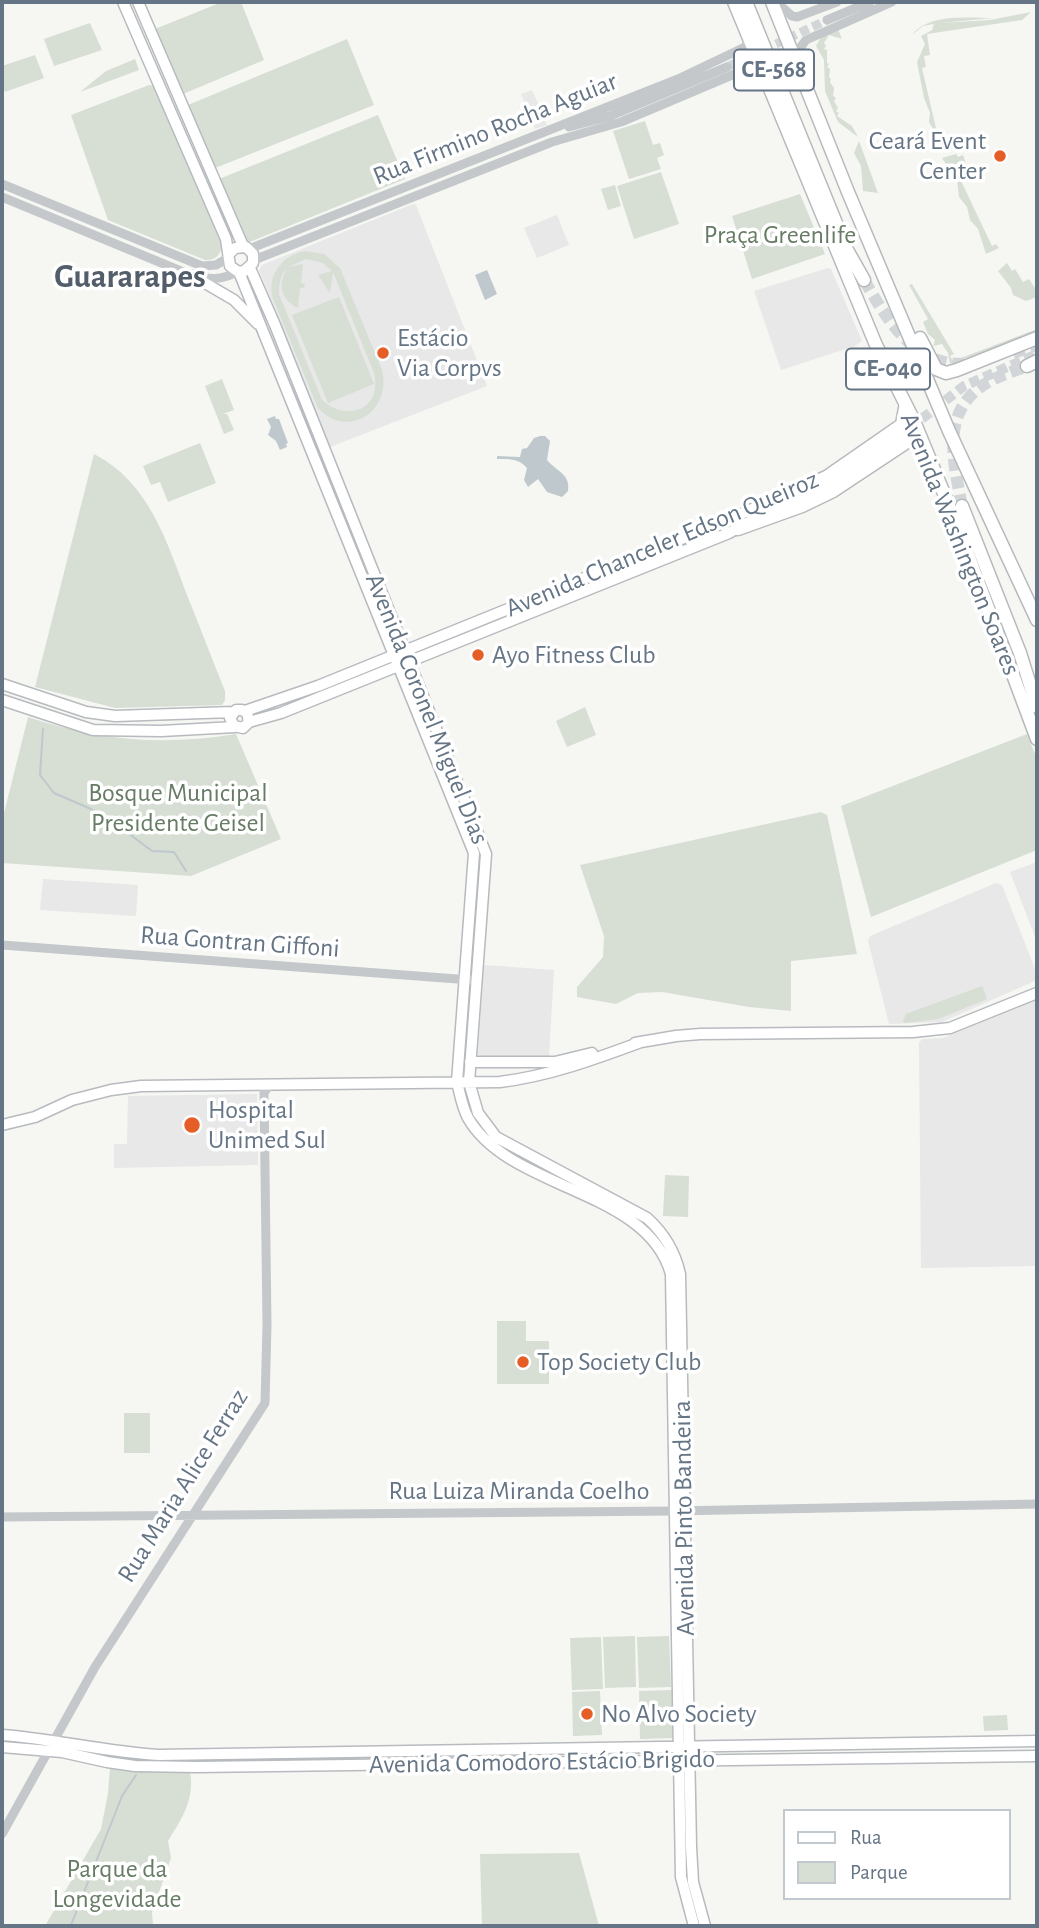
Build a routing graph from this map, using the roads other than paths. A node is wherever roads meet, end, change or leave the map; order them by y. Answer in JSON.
{"nodes":[{"id":1,"x":123,"y":2,"type":"edge"},
{"id":2,"x":138,"y":2,"type":"edge"},
{"id":3,"x":734,"y":2,"type":"edge"},
{"id":4,"x":746,"y":2,"type":"edge"},
{"id":5,"x":774,"y":2,"type":"edge"},
{"id":6,"x":837,"y":2,"type":"edge"},
{"id":7,"x":870,"y":2,"type":"edge"},
{"id":8,"x":892,"y":2,"type":"edge"},
{"id":9,"x":827,"y":20,"type":"tunnel mouth"},
{"id":10,"x":749,"y":38,"type":"junction"},
{"id":11,"x":794,"y":57,"type":"junction"},
{"id":12,"x":727,"y":67,"type":"tunnel mouth"},
{"id":13,"x":762,"y":72,"type":"junction"},
{"id":14,"x":552,"y":130,"type":"junction"},
{"id":15,"x":2,"y":184,"type":"edge"},
{"id":16,"x":848,"y":192,"type":"junction"},
{"id":17,"x":2,"y":197,"type":"edge"},
{"id":18,"x":229,"y":256,"type":"junction"},
{"id":19,"x":249,"y":256,"type":"junction"},
{"id":20,"x":238,"y":271,"type":"junction"},
{"id":21,"x":193,"y":276,"type":"junction"},
{"id":22,"x":864,"y":280,"type":"tunnel mouth"},
{"id":23,"x":264,"y":330,"type":"junction"},
{"id":24,"x":1037,"y":338,"type":"edge"},
{"id":25,"x":905,"y":403,"type":"junction"},
{"id":26,"x":906,"y":432,"type":"tunnel mouth"},
{"id":27,"x":923,"y":443,"type":"junction"},
{"id":28,"x":962,"y":506,"type":"tunnel mouth"},
{"id":29,"x":738,"y":529,"type":"junction"},
{"id":30,"x":354,"y":540,"type":"junction"},
{"id":31,"x":561,"y":588,"type":"junction"},
{"id":32,"x":536,"y":611,"type":"junction"},
{"id":33,"x":1037,"y":620,"type":"edge"},
{"id":34,"x":465,"y":633,"type":"junction"},
{"id":35,"x":401,"y":659,"type":"junction"},
{"id":36,"x":2,"y":684,"type":"edge"},
{"id":37,"x":26,"y":693,"type":"junction"},
{"id":38,"x":2,"y":700,"type":"edge"},
{"id":39,"x":20,"y":707,"type":"junction"},
{"id":40,"x":1037,"y":707,"type":"edge"},
{"id":41,"x":242,"y":715,"type":"junction"},
{"id":42,"x":1037,"y":739,"type":"edge"},
{"id":43,"x":442,"y":760,"type":"junction"},
{"id":44,"x":2,"y":945,"type":"edge"},
{"id":45,"x":464,"y":979,"type":"junction"},
{"id":46,"x":476,"y":980,"type":"junction"},
{"id":47,"x":1037,"y":993,"type":"edge"},
{"id":48,"x":641,"y":1042,"type":"junction"},
{"id":49,"x":470,"y":1062,"type":"junction"},
{"id":50,"x":463,"y":1082,"type":"junction"},
{"id":51,"x":270,"y":1084,"type":"junction"},
{"id":52,"x":2,"y":1125,"type":"edge"},
{"id":53,"x":675,"y":1274,"type":"joint"},
{"id":54,"x":1037,"y":1504,"type":"edge"},
{"id":55,"x":679,"y":1511,"type":"junction"},
{"id":56,"x":194,"y":1516,"type":"junction"},
{"id":57,"x":2,"y":1517,"type":"edge"},
{"id":58,"x":2,"y":1735,"type":"edge"},
{"id":59,"x":54,"y":1739,"type":"junction"},
{"id":60,"x":1037,"y":1741,"type":"edge"},
{"id":61,"x":2,"y":1747,"type":"edge"},
{"id":62,"x":684,"y":1747,"type":"junction"},
{"id":63,"x":48,"y":1750,"type":"junction"},
{"id":64,"x":1037,"y":1756,"type":"edge"},
{"id":65,"x":685,"y":1761,"type":"junction"},
{"id":66,"x":2,"y":1834,"type":"edge"},
{"id":67,"x":694,"y":1905,"type":"junction"},
{"id":68,"x":694,"y":1926,"type":"edge"},
{"id":69,"x":705,"y":1926,"type":"edge"}],
"edges":[{"from":1,"to":18,"type":"main road"},
{"from":2,"to":19,"type":"main road","name":"Avenida Coronel Miguel Dias"},
{"from":3,"to":10,"type":"highway","name":"Avenida Washington Soares","number":"CE-040"},
{"from":4,"to":22,"type":"highway","number":"CE-568"},
{"from":5,"to":6,"type":"street"},
{"from":5,"to":11,"type":"highway","name":"Avenida Washington Soares","number":"CE-040"},
{"from":7,"to":9,"type":"street"},
{"from":8,"to":11,"type":"street"},
{"from":10,"to":13,"type":"highway","name":"Avenida Washington Soares","number":"CE-040"},
{"from":10,"to":14,"type":"street","name":"Rua Firmino Rocha Aguiar"},
{"from":11,"to":16,"type":"highway","name":"Avenida Washington Soares","number":"CE-040"},
{"from":12,"to":14,"type":"street"},
{"from":13,"to":19,"type":"street","name":"Rua Firmino Rocha Aguiar"},
{"from":13,"to":25,"type":"highway","name":"Avenida Washington Soares","number":"CE-040"},
{"from":14,"to":19,"type":"street","name":"Rua Firmino Rocha Aguiar"},
{"from":15,"to":18,"type":"street"},
{"from":16,"to":24,"type":"highway"},
{"from":16,"to":33,"type":"highway","name":"Avenida Washington Soares","number":"CE-040"},
{"from":17,"to":21,"type":"street"},
{"from":18,"to":19,"type":"main road"},
{"from":18,"to":20,"type":"main road","name":"Avenida Coronel Miguel Dias"},
{"from":19,"to":20,"type":"main road"},
{"from":19,"to":30,"type":"main road","name":"Avenida Coronel Miguel Dias"},
{"from":20,"to":21,"type":"street"},
{"from":20,"to":23,"type":"main road","name":"Avenida Coronel Miguel Dias"},
{"from":21,"to":23,"type":"main road"},
{"from":23,"to":30,"type":"main road","name":"Avenida Coronel Miguel Dias"},
{"from":25,"to":27,"type":"highway","name":"Avenida Washington Soares","number":"CE-040"},
{"from":25,"to":31,"type":"main road","name":"Avenida Chanceler Edson Queiroz"},
{"from":26,"to":29,"type":"main road","name":"Avenida Chanceler Edson Queiroz"},
{"from":27,"to":29,"type":"highway"},
{"from":27,"to":42,"type":"highway","name":"Avenida Washington Soares","number":"CE-040"},
{"from":28,"to":40,"type":"highway"},
{"from":29,"to":32,"type":"main road","name":"Avenida Chanceler Edson Queiroz"},
{"from":30,"to":35,"type":"main road","name":"Avenida Coronel Miguel Dias"},
{"from":31,"to":32,"type":"main road"},
{"from":31,"to":34,"type":"main road","name":"Avenida Chanceler Edson Queiroz"},
{"from":32,"to":34,"type":"main road","name":"Avenida Chanceler Edson Queiroz"},
{"from":34,"to":35,"type":"main road","name":"Avenida Chanceler Edson Queiroz"},
{"from":35,"to":41,"type":"main road","name":"Avenida Chanceler Edson Queiroz"},
{"from":35,"to":43,"type":"main road","name":"Avenida Coronel Miguel Dias"},
{"from":36,"to":37,"type":"main road","name":"Avenida Chanceler Edson Queiroz"},
{"from":37,"to":39,"type":"main road"},
{"from":37,"to":41,"type":"main road","name":"Avenida Chanceler Edson Queiroz"},
{"from":38,"to":39,"type":"main road"},
{"from":39,"to":41,"type":"main road"},
{"from":43,"to":45,"type":"main road","name":"Avenida Coronel Miguel Dias"},
{"from":43,"to":46,"type":"main road","name":"Avenida Coronel Miguel Dias"},
{"from":44,"to":45,"type":"street","name":"Rua Gontran Giffoni"},
{"from":45,"to":46,"type":"street","name":"Rua Gontran Giffoni"},
{"from":45,"to":50,"type":"main road","name":"Avenida Coronel Miguel Dias"},
{"from":46,"to":49,"type":"main road","name":"Avenida Coronel Miguel Dias"},
{"from":47,"to":48,"type":"main road"},
{"from":48,"to":49,"type":"main road"},
{"from":48,"to":50,"type":"main road"},
{"from":49,"to":50,"type":"main road","name":"Avenida Coronel Miguel Dias"},
{"from":50,"to":51,"type":"main road"},
{"from":50,"to":53,"type":"main road","name":"Avenida Coronel Miguel Dias"},
{"from":51,"to":52,"type":"main road"},
{"from":51,"to":56,"type":"street","name":"Rua Maria Alice Ferraz"},
{"from":53,"to":55,"type":"main road","name":"Avenida Pinto Bandeira"},
{"from":54,"to":55,"type":"street","name":"Rua Luiza Miranda Coelho"},
{"from":55,"to":56,"type":"street","name":"Rua Luiza Miranda Coelho"},
{"from":55,"to":62,"type":"main road","name":"Avenida Pinto Bandeira"},
{"from":56,"to":57,"type":"street","name":"Rua Luiza Miranda Coelho"},
{"from":56,"to":59,"type":"street","name":"Rua Maria Alice Ferraz"},
{"from":58,"to":59,"type":"main road","name":"Avenida Comodoro Estácio Brigido"},
{"from":59,"to":62,"type":"main road","name":"Avenida Comodoro Estácio Brigido"},
{"from":59,"to":63,"type":"street","name":"Rua Maria Alice Ferraz"},
{"from":60,"to":62,"type":"main road","name":"Avenida Comodoro Estácio Brigido"},
{"from":61,"to":63,"type":"main road","name":"Avenida Comodoro Estácio Brigido"},
{"from":62,"to":65,"type":"main road","name":"Avenida Pinto Bandeira"},
{"from":63,"to":65,"type":"main road","name":"Avenida Comodoro Estácio Brigido"},
{"from":63,"to":66,"type":"street","name":"Rua Maria Alice Ferraz"},
{"from":64,"to":65,"type":"main road","name":"Avenida Comodoro Estácio Brigido"},
{"from":65,"to":67,"type":"main road","name":"Avenida Pinto Bandeira"},
{"from":67,"to":68,"type":"main road"},
{"from":67,"to":69,"type":"main road"}]}
